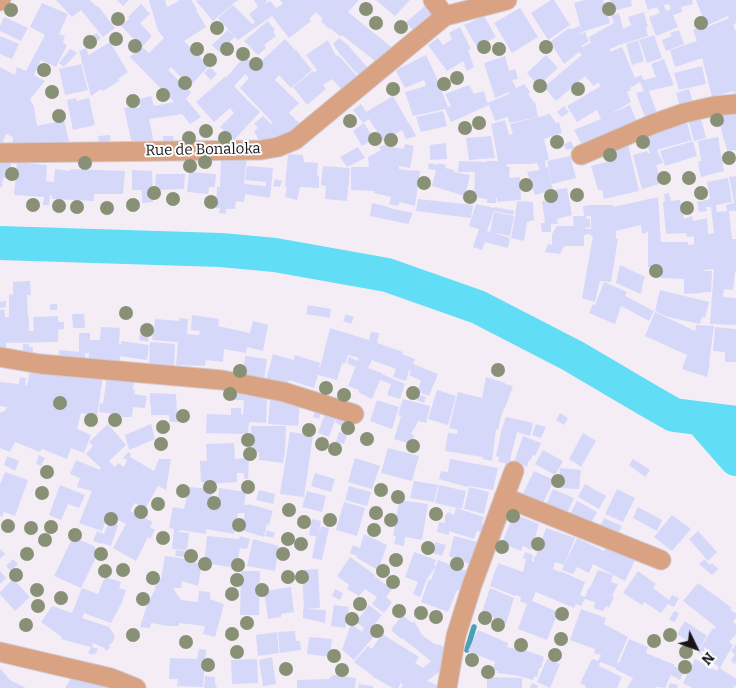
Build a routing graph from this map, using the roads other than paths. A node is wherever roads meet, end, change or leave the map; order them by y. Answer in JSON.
{"nodes":[{"id":1,"x":433,"y":0,"type":"edge"},
{"id":2,"x":507,"y":0,"type":"edge"},
{"id":3,"x":444,"y":16,"type":"junction"},
{"id":4,"x":736,"y":104,"type":"edge"},
{"id":5,"x":0,"y":153,"type":"edge"},
{"id":6,"x":581,"y":155,"type":"dead end"},
{"id":7,"x":0,"y":357,"type":"edge"},
{"id":8,"x":354,"y":414,"type":"dead end"},
{"id":9,"x":514,"y":471,"type":"dead end"},
{"id":10,"x":504,"y":497,"type":"junction"},
{"id":11,"x":661,"y":560,"type":"dead end"},
{"id":12,"x":0,"y":652,"type":"edge"},
{"id":13,"x":110,"y":683,"type":"edge"},
{"id":14,"x":136,"y":688,"type":"edge"},
{"id":15,"x":447,"y":688,"type":"edge"}],
"edges":[{"from":1,"to":3,"type":"street"},
{"from":2,"to":3,"type":"street","name":"Rue de Bonaloka"},
{"from":3,"to":5,"type":"street","name":"Rue de Bonaloka"},
{"from":4,"to":6,"type":"street"},
{"from":7,"to":8,"type":"street"},
{"from":9,"to":10,"type":"street"},
{"from":10,"to":11,"type":"street"},
{"from":10,"to":15,"type":"street"},
{"from":12,"to":13,"type":"street"},
{"from":13,"to":14,"type":"street"}]}
